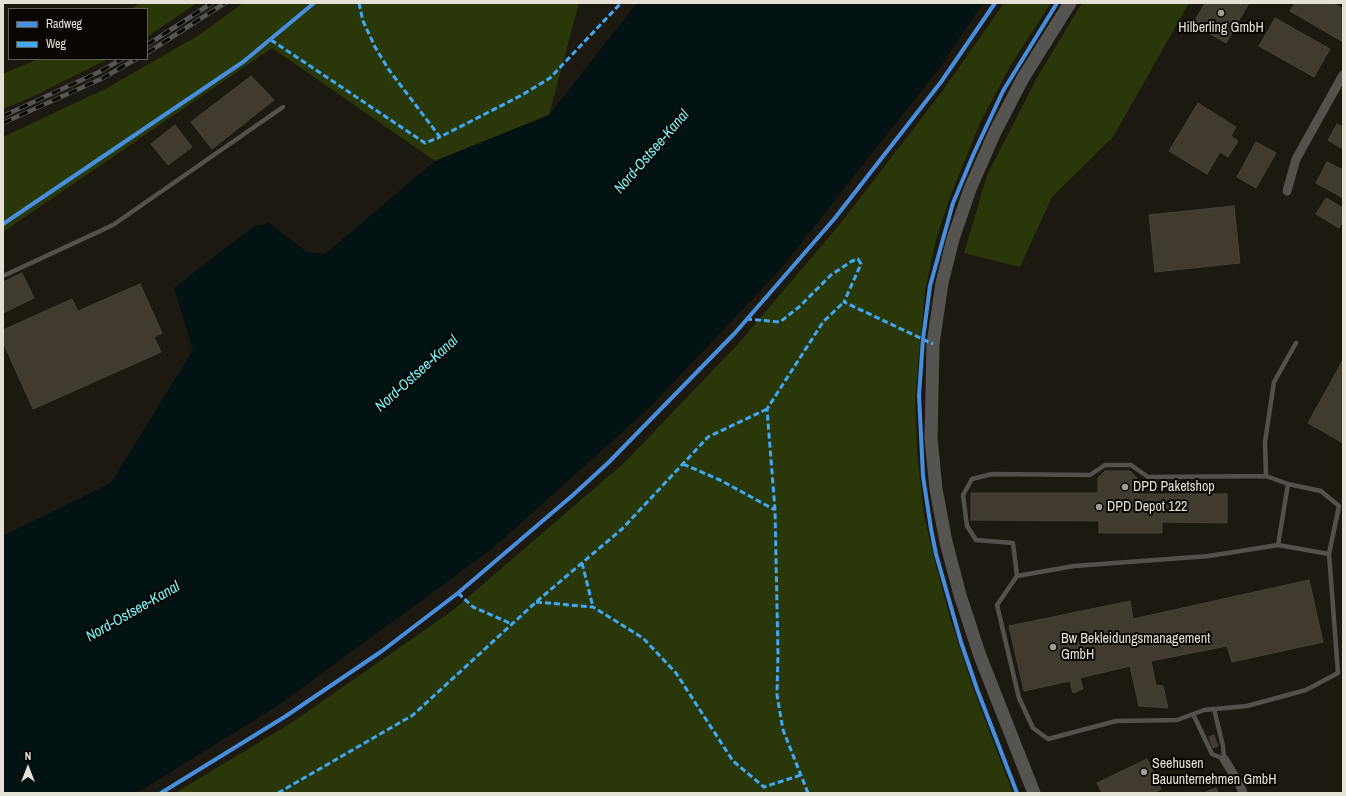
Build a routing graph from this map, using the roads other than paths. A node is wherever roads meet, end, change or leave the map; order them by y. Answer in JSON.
{"nodes":[{"id":1,"x":1070,"y":3,"type":"edge"},
{"id":2,"x":1343,"y":75,"type":"edge"},
{"id":3,"x":283,"y":107,"type":"dead end"},
{"id":4,"x":1287,"y":191,"type":"dead end"},
{"id":5,"x":3,"y":276,"type":"edge"},
{"id":6,"x":1296,"y":343,"type":"dead end"},
{"id":7,"x":1266,"y":476,"type":"junction"},
{"id":8,"x":1288,"y":484,"type":"junction"},
{"id":9,"x":1278,"y":545,"type":"junction"},
{"id":10,"x":1329,"y":554,"type":"junction"},
{"id":11,"x":1017,"y":576,"type":"junction"},
{"id":12,"x":1214,"y":709,"type":"junction"},
{"id":13,"x":1193,"y":714,"type":"junction"},
{"id":14,"x":1224,"y":759,"type":"junction"},
{"id":15,"x":1034,"y":793,"type":"edge"},
{"id":16,"x":1243,"y":793,"type":"edge"}],
"edges":[{"from":1,"to":15,"type":"main road"},
{"from":2,"to":4,"type":"street"},
{"from":3,"to":5,"type":"lane"},
{"from":6,"to":7,"type":"lane"},
{"from":7,"to":8,"type":"lane"},
{"from":7,"to":11,"type":"lane"},
{"from":8,"to":9,"type":"lane"},
{"from":8,"to":10,"type":"lane"},
{"from":9,"to":10,"type":"lane"},
{"from":9,"to":11,"type":"lane"},
{"from":10,"to":12,"type":"lane"},
{"from":11,"to":13,"type":"lane"},
{"from":12,"to":13,"type":"lane"},
{"from":12,"to":14,"type":"lane"},
{"from":13,"to":14,"type":"lane"},
{"from":14,"to":16,"type":"street"}]}
